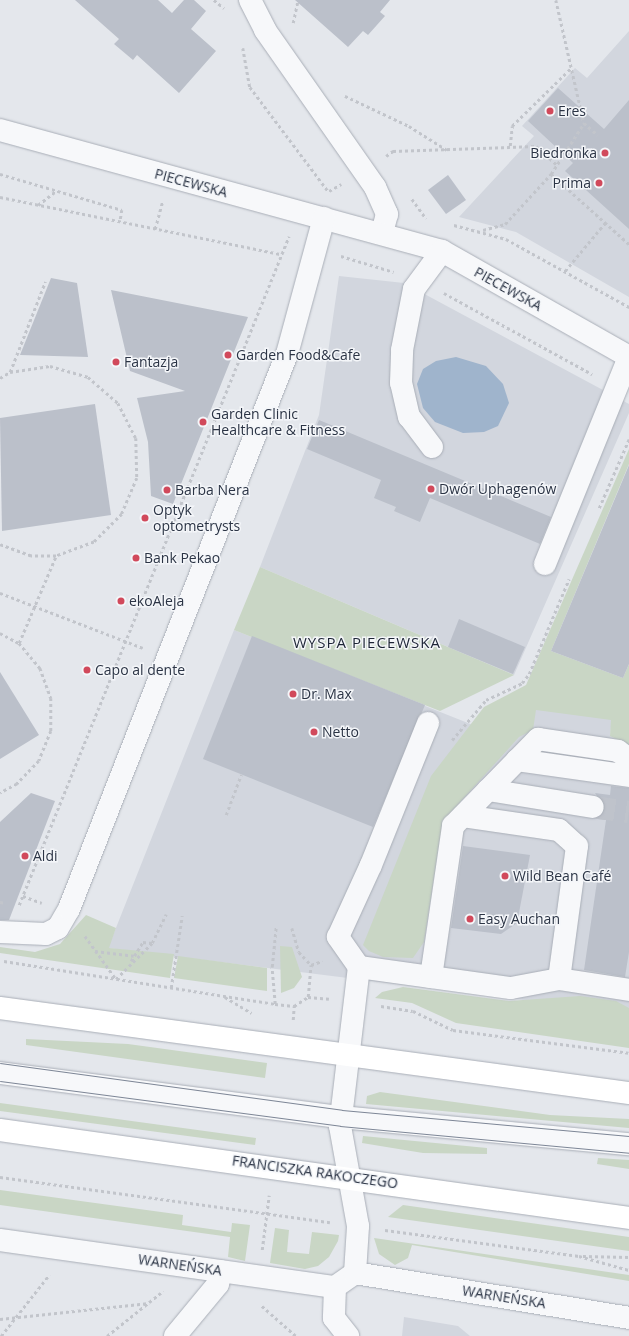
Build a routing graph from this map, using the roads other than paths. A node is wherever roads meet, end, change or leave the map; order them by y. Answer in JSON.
{"nodes":[{"id":1,"x":250,"y":0,"type":"edge"},
{"id":2,"x":0,"y":130,"type":"edge"},
{"id":3,"x":326,"y":207,"type":"junction"},
{"id":4,"x":382,"y":233,"type":"junction"},
{"id":5,"x":442,"y":251,"type":"junction"},
{"id":6,"x":629,"y":357,"type":"edge"},
{"id":7,"x":432,"y":447,"type":"dead end"},
{"id":8,"x":545,"y":564,"type":"dead end"},
{"id":9,"x":428,"y":723,"type":"dead end"},
{"id":10,"x":629,"y":759,"type":"edge"},
{"id":11,"x":517,"y":760,"type":"junction"},
{"id":12,"x":629,"y":776,"type":"edge"},
{"id":13,"x":488,"y":790,"type":"junction"},
{"id":14,"x":593,"y":807,"type":"tunnel mouth"},
{"id":15,"x":463,"y":816,"type":"junction"},
{"id":16,"x":0,"y":932,"type":"edge"},
{"id":17,"x":359,"y":967,"type":"junction"},
{"id":18,"x":431,"y":977,"type":"junction"},
{"id":19,"x":559,"y":979,"type":"junction"},
{"id":20,"x":629,"y":990,"type":"edge"},
{"id":21,"x":0,"y":1008,"type":"edge"},
{"id":22,"x":348,"y":1055,"type":"junction"},
{"id":23,"x":0,"y":1072,"type":"edge"},
{"id":24,"x":629,"y":1093,"type":"edge"},
{"id":25,"x":341,"y":1117,"type":"junction"},
{"id":26,"x":0,"y":1130,"type":"edge"},
{"id":27,"x":629,"y":1144,"type":"edge"},
{"id":28,"x":348,"y":1177,"type":"junction"},
{"id":29,"x":629,"y":1218,"type":"edge"},
{"id":30,"x":0,"y":1240,"type":"edge"},
{"id":31,"x":221,"y":1271,"type":"junction"},
{"id":32,"x":355,"y":1273,"type":"junction"},
{"id":33,"x":335,"y":1287,"type":"junction"},
{"id":34,"x":629,"y":1318,"type":"edge"},
{"id":35,"x":175,"y":1336,"type":"edge"},
{"id":36,"x":348,"y":1336,"type":"edge"}],
"edges":[{"from":1,"to":4,"type":"street"},
{"from":2,"to":3,"type":"street","name":"PIECEWSKA"},
{"from":3,"to":4,"type":"street","name":"PIECEWSKA"},
{"from":3,"to":16,"type":"street"},
{"from":4,"to":5,"type":"street","name":"PIECEWSKA"},
{"from":5,"to":6,"type":"street","name":"PIECEWSKA"},
{"from":5,"to":7,"type":"street"},
{"from":6,"to":8,"type":"street"},
{"from":9,"to":17,"type":"street"},
{"from":10,"to":11,"type":"street"},
{"from":11,"to":12,"type":"street"},
{"from":11,"to":13,"type":"street"},
{"from":13,"to":14,"type":"street"},
{"from":13,"to":15,"type":"street"},
{"from":15,"to":18,"type":"street"},
{"from":15,"to":19,"type":"street"},
{"from":17,"to":18,"type":"street"},
{"from":17,"to":22,"type":"street"},
{"from":18,"to":19,"type":"street"},
{"from":19,"to":20,"type":"street"},
{"from":21,"to":22,"type":"main road"},
{"from":22,"to":24,"type":"main road"},
{"from":22,"to":25,"type":"street"},
{"from":23,"to":25,"type":"street"},
{"from":25,"to":27,"type":"street"},
{"from":25,"to":28,"type":"street"},
{"from":26,"to":28,"type":"main road","name":"FRANCISZKA RAKOCZEGO"},
{"from":28,"to":29,"type":"main road","name":"FRANCISZKA RAKOCZEGO"},
{"from":28,"to":32,"type":"street"},
{"from":30,"to":31,"type":"street","name":"WARNEŃSKA"},
{"from":31,"to":33,"type":"street","name":"WARNEŃSKA"},
{"from":31,"to":35,"type":"street"},
{"from":32,"to":33,"type":"street"},
{"from":32,"to":34,"type":"street","name":"WARNEŃSKA"},
{"from":33,"to":36,"type":"street"}]}
